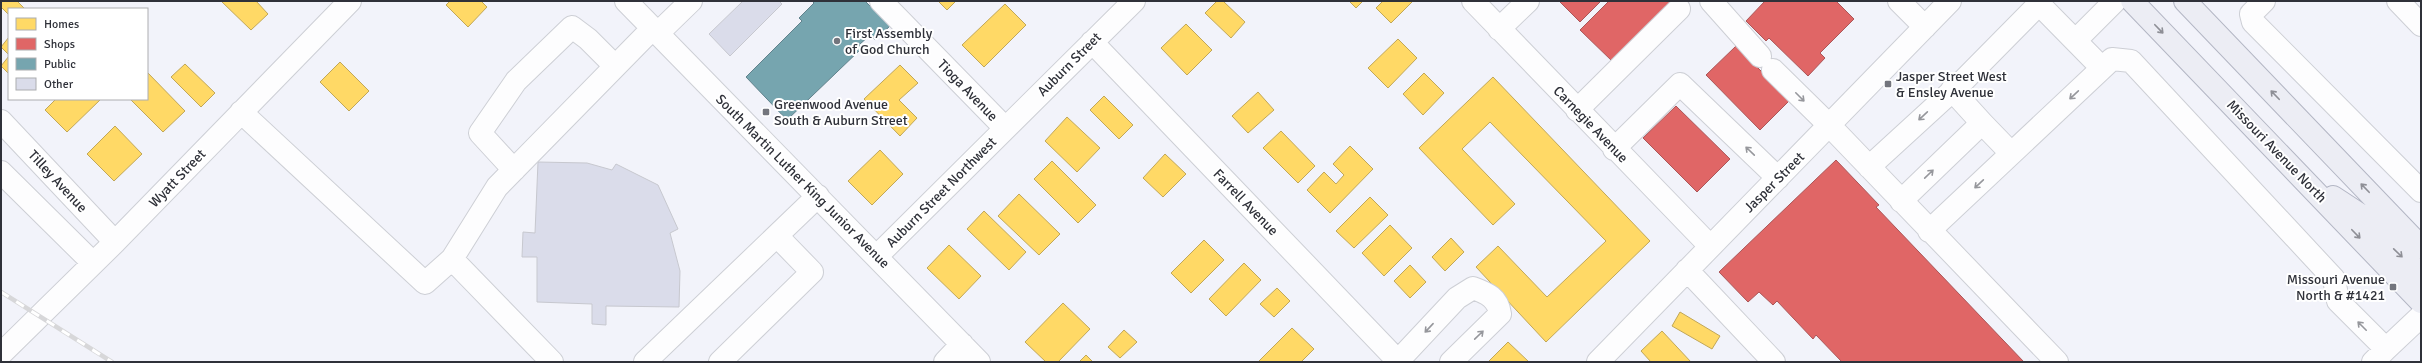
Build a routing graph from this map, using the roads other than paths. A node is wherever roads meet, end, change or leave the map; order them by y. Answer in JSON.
{"nodes":[{"id":1,"x":350,"y":1,"type":"edge"},
{"id":2,"x":626,"y":1,"type":"edge"},
{"id":3,"x":692,"y":1,"type":"edge"},
{"id":4,"x":881,"y":1,"type":"edge"},
{"id":5,"x":1134,"y":1,"type":"edge"},
{"id":6,"x":1473,"y":1,"type":"edge"},
{"id":7,"x":1528,"y":1,"type":"edge"},
{"id":8,"x":1711,"y":1,"type":"edge"},
{"id":9,"x":1899,"y":1,"type":"edge"},
{"id":10,"x":1950,"y":1,"type":"edge"},
{"id":11,"x":2115,"y":1,"type":"edge"},
{"id":12,"x":2132,"y":1,"type":"edge"},
{"id":13,"x":2264,"y":1,"type":"edge"},
{"id":14,"x":2398,"y":1,"type":"edge"},
{"id":15,"x":2189,"y":2,"type":"edge"},
{"id":16,"x":1679,"y":9,"type":"dead end"},
{"id":17,"x":2421,"y":25,"type":"edge"},
{"id":18,"x":1925,"y":28,"type":"junction"},
{"id":19,"x":1499,"y":29,"type":"junction"},
{"id":20,"x":655,"y":32,"type":"junction"},
{"id":21,"x":2076,"y":40,"type":"junction"},
{"id":22,"x":1092,"y":42,"type":"junction"},
{"id":23,"x":615,"y":66,"type":"junction"},
{"id":24,"x":2102,"y":68,"type":"junction"},
{"id":25,"x":1957,"y":86,"type":"junction"},
{"id":26,"x":1577,"y":110,"type":"junction"},
{"id":27,"x":242,"y":112,"type":"junction"},
{"id":28,"x":1,"y":121,"type":"edge"},
{"id":29,"x":1982,"y":123,"type":"junction"},
{"id":30,"x":1830,"y":126,"type":"junction"},
{"id":31,"x":1005,"y":128,"type":"junction"},
{"id":32,"x":1614,"y":149,"type":"junction"},
{"id":33,"x":2011,"y":153,"type":"junction"},
{"id":34,"x":1868,"y":167,"type":"junction"},
{"id":35,"x":514,"y":170,"type":"junction"},
{"id":36,"x":1,"y":172,"type":"edge"},
{"id":37,"x":2302,"y":177,"type":"junction"},
{"id":38,"x":1778,"y":178,"type":"junction"},
{"id":39,"x":2421,"y":191,"type":"edge"},
{"id":40,"x":818,"y":196,"type":"junction"},
{"id":41,"x":1901,"y":202,"type":"junction"},
{"id":42,"x":1929,"y":231,"type":"junction"},
{"id":43,"x":777,"y":236,"type":"junction"},
{"id":44,"x":115,"y":242,"type":"junction"},
{"id":45,"x":1710,"y":246,"type":"junction"},
{"id":46,"x":2421,"y":247,"type":"edge"},
{"id":47,"x":877,"y":256,"type":"junction"},
{"id":48,"x":452,"y":260,"type":"junction"},
{"id":49,"x":93,"y":263,"type":"junction"},
{"id":50,"x":1687,"y":270,"type":"junction"},
{"id":51,"x":2421,"y":275,"type":"edge"},
{"id":52,"x":2421,"y":302,"type":"edge"},
{"id":53,"x":2421,"y":316,"type":"edge"},
{"id":54,"x":962,"y":344,"type":"junction"},
{"id":55,"x":1,"y":354,"type":"edge"},
{"id":56,"x":2379,"y":356,"type":"edge"},
{"id":57,"x":552,"y":362,"type":"edge"},
{"id":58,"x":645,"y":362,"type":"edge"},
{"id":59,"x":720,"y":362,"type":"edge"},
{"id":60,"x":945,"y":362,"type":"edge"},
{"id":61,"x":979,"y":362,"type":"edge"},
{"id":62,"x":1398,"y":362,"type":"edge"},
{"id":63,"x":1451,"y":362,"type":"edge"},
{"id":64,"x":1598,"y":362,"type":"edge"},
{"id":65,"x":1774,"y":362,"type":"edge"},
{"id":66,"x":2056,"y":362,"type":"edge"}],
"edges":[{"from":1,"to":27,"type":"street","name":"Wyatt Street"},
{"from":2,"to":20,"type":"street","name":"South Martin Luther King Junior Avenue"},
{"from":3,"to":20,"type":"street"},
{"from":4,"to":31,"type":"street","name":"Tioga Avenue"},
{"from":5,"to":22,"type":"street","name":"Auburn Street"},
{"from":6,"to":19,"type":"street","name":"Carnegie Avenue"},
{"from":7,"to":19,"type":"street"},
{"from":8,"to":30,"type":"street","one_way":true},
{"from":9,"to":18,"type":"street"},
{"from":10,"to":18,"type":"street","name":"Jasper Street"},
{"from":11,"to":21,"type":"street"},
{"from":12,"to":37,"type":"main road","name":"Missouri Avenue North","one_way":true},
{"from":13,"to":39,"type":"street"},
{"from":14,"to":17,"type":"street"},
{"from":46,"to":15,"type":"main road","one_way":true},
{"from":16,"to":26,"type":"street"},
{"from":18,"to":30,"type":"street","name":"Jasper Street"},
{"from":19,"to":26,"type":"street","name":"Carnegie Avenue"},
{"from":20,"to":23,"type":"street"},
{"from":20,"to":40,"type":"street","name":"South Martin Luther King Junior Avenue"},
{"from":21,"to":24,"type":"street"},
{"from":21,"to":25,"type":"street"},
{"from":22,"to":31,"type":"street","name":"Auburn Street"},
{"from":22,"to":62,"type":"street","name":"Farrell Avenue"},
{"from":23,"to":35,"type":"street"},
{"from":23,"to":35,"type":"street"},
{"from":24,"to":33,"type":"street","one_way":true},
{"from":56,"to":24,"type":"street","one_way":true},
{"from":25,"to":29,"type":"street"},
{"from":25,"to":34,"type":"street","one_way":true},
{"from":26,"to":32,"type":"street","name":"Carnegie Avenue"},
{"from":27,"to":44,"type":"street","name":"Wyatt Street"},
{"from":27,"to":48,"type":"street"},
{"from":28,"to":44,"type":"street","name":"Tilley Avenue"},
{"from":29,"to":33,"type":"street"},
{"from":41,"to":29,"type":"street","one_way":true},
{"from":30,"to":34,"type":"street"},
{"from":30,"to":38,"type":"street","name":"Jasper Street"},
{"from":31,"to":47,"type":"street","name":"Auburn Street Northwest"},
{"from":38,"to":32,"type":"street","one_way":true},
{"from":32,"to":45,"type":"street","name":"Carnegie Avenue"},
{"from":33,"to":42,"type":"street","one_way":true},
{"from":34,"to":41,"type":"street"},
{"from":35,"to":48,"type":"street"},
{"from":36,"to":49,"type":"street"},
{"from":37,"to":51,"type":"main road","one_way":true},
{"from":37,"to":52,"type":"main road","name":"Missouri Avenue North","one_way":true},
{"from":38,"to":45,"type":"street","name":"Jasper Street"},
{"from":40,"to":43,"type":"street"},
{"from":40,"to":47,"type":"street","name":"South Martin Luther King Junior Avenue"},
{"from":41,"to":42,"type":"street"},
{"from":42,"to":66,"type":"street"},
{"from":43,"to":58,"type":"street"},
{"from":43,"to":59,"type":"street"},
{"from":44,"to":49,"type":"street","name":"Wyatt Street"},
{"from":45,"to":50,"type":"street","name":"Jasper Street"},
{"from":47,"to":54,"type":"street","name":"South Martin Luther King Junior Avenue"},
{"from":48,"to":57,"type":"street"},
{"from":49,"to":55,"type":"street","name":"Wyatt Street"},
{"from":50,"to":64,"type":"street","name":"Jasper Street"},
{"from":50,"to":65,"type":"street"},
{"from":53,"to":56,"type":"street"},
{"from":54,"to":60,"type":"street"},
{"from":54,"to":61,"type":"street","name":"South Martin Luther King Junior Avenue"},
{"from":63,"to":62,"type":"street","one_way":true}]}
